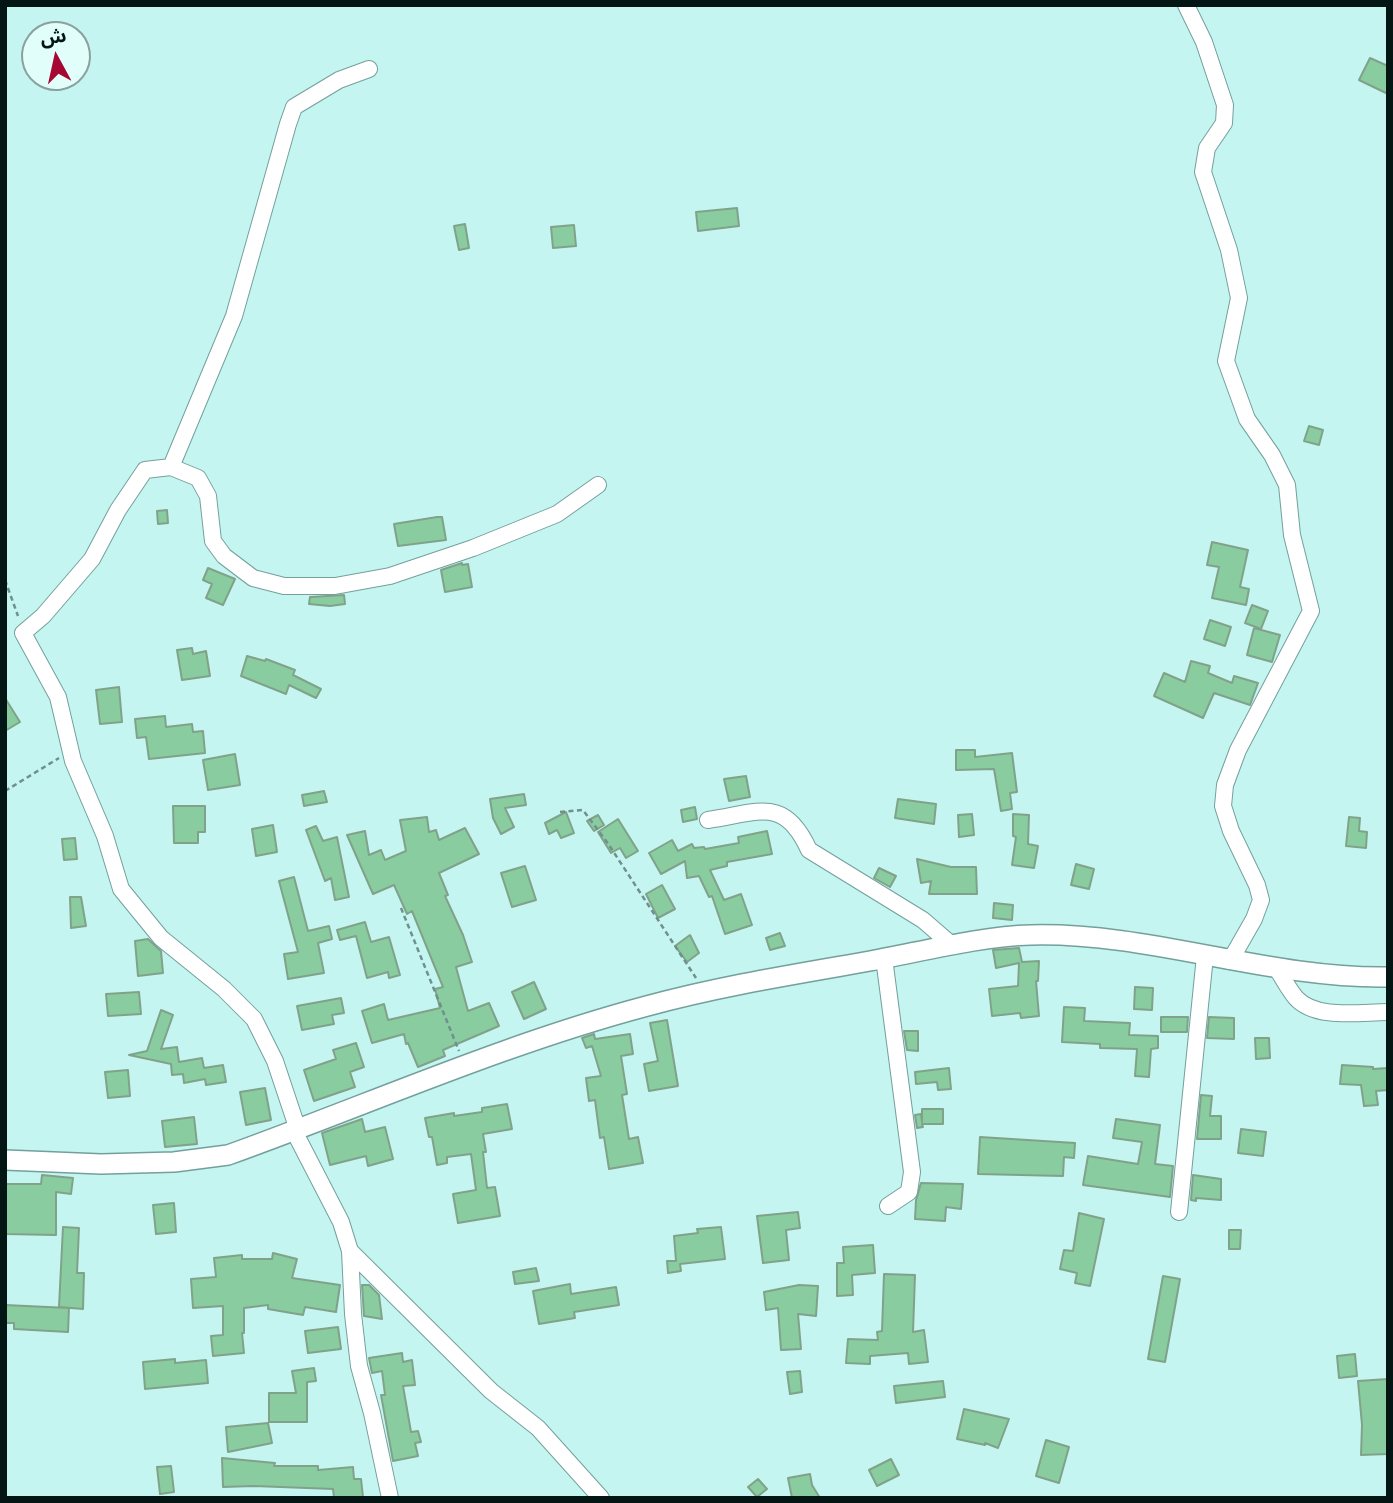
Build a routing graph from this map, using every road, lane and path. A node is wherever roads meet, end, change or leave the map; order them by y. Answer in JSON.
{"nodes":[{"id":1,"x":1186,"y":5,"type":"edge"},
{"id":2,"x":369,"y":69,"type":"dead end"},
{"id":3,"x":172,"y":467,"type":"junction"},
{"id":4,"x":598,"y":485,"type":"dead end"},
{"id":5,"x":5,"y":580,"type":"edge"},
{"id":6,"x":23,"y":633,"type":"junction"},
{"id":7,"x":71,"y":751,"type":"junction"},
{"id":8,"x":5,"y":790,"type":"edge"},
{"id":9,"x":559,"y":812,"type":"dead end"},
{"id":10,"x":708,"y":820,"type":"dead end"},
{"id":11,"x":401,"y":908,"type":"dead end"},
{"id":12,"x":953,"y":946,"type":"junction"},
{"id":13,"x":1205,"y":957,"type":"junction"},
{"id":14,"x":884,"y":958,"type":"junction"},
{"id":15,"x":1230,"y":961,"type":"junction"},
{"id":16,"x":1277,"y":969,"type":"junction"},
{"id":17,"x":1388,"y":977,"type":"edge"},
{"id":18,"x":706,"y":992,"type":"junction"},
{"id":19,"x":1388,"y":1012,"type":"edge"},
{"id":20,"x":465,"y":1067,"type":"junction"},
{"id":21,"x":296,"y":1131,"type":"junction"},
{"id":22,"x":5,"y":1160,"type":"edge"},
{"id":23,"x":888,"y":1206,"type":"dead end"},
{"id":24,"x":1179,"y":1212,"type":"dead end"},
{"id":25,"x":350,"y":1251,"type":"junction"},
{"id":26,"x":390,"y":1498,"type":"edge"},
{"id":27,"x":601,"y":1498,"type":"edge"}],
"edges":[{"from":1,"to":15,"type":"street"},
{"from":2,"to":3,"type":"street"},
{"from":3,"to":4,"type":"street"},
{"from":3,"to":6,"type":"street"},
{"from":5,"to":6,"type":"path"},
{"from":6,"to":7,"type":"street"},
{"from":7,"to":8,"type":"path"},
{"from":7,"to":21,"type":"street"},
{"from":9,"to":18,"type":"path"},
{"from":10,"to":12,"type":"street"},
{"from":11,"to":20,"type":"path"},
{"from":12,"to":13,"type":"main road"},
{"from":12,"to":14,"type":"main road"},
{"from":13,"to":15,"type":"main road"},
{"from":13,"to":24,"type":"street"},
{"from":14,"to":18,"type":"main road"},
{"from":14,"to":23,"type":"street"},
{"from":15,"to":16,"type":"main road"},
{"from":16,"to":17,"type":"main road"},
{"from":16,"to":19,"type":"street"},
{"from":18,"to":20,"type":"main road"},
{"from":20,"to":21,"type":"main road"},
{"from":21,"to":22,"type":"main road"},
{"from":21,"to":25,"type":"street"},
{"from":25,"to":26,"type":"street"},
{"from":25,"to":27,"type":"street"}]}
